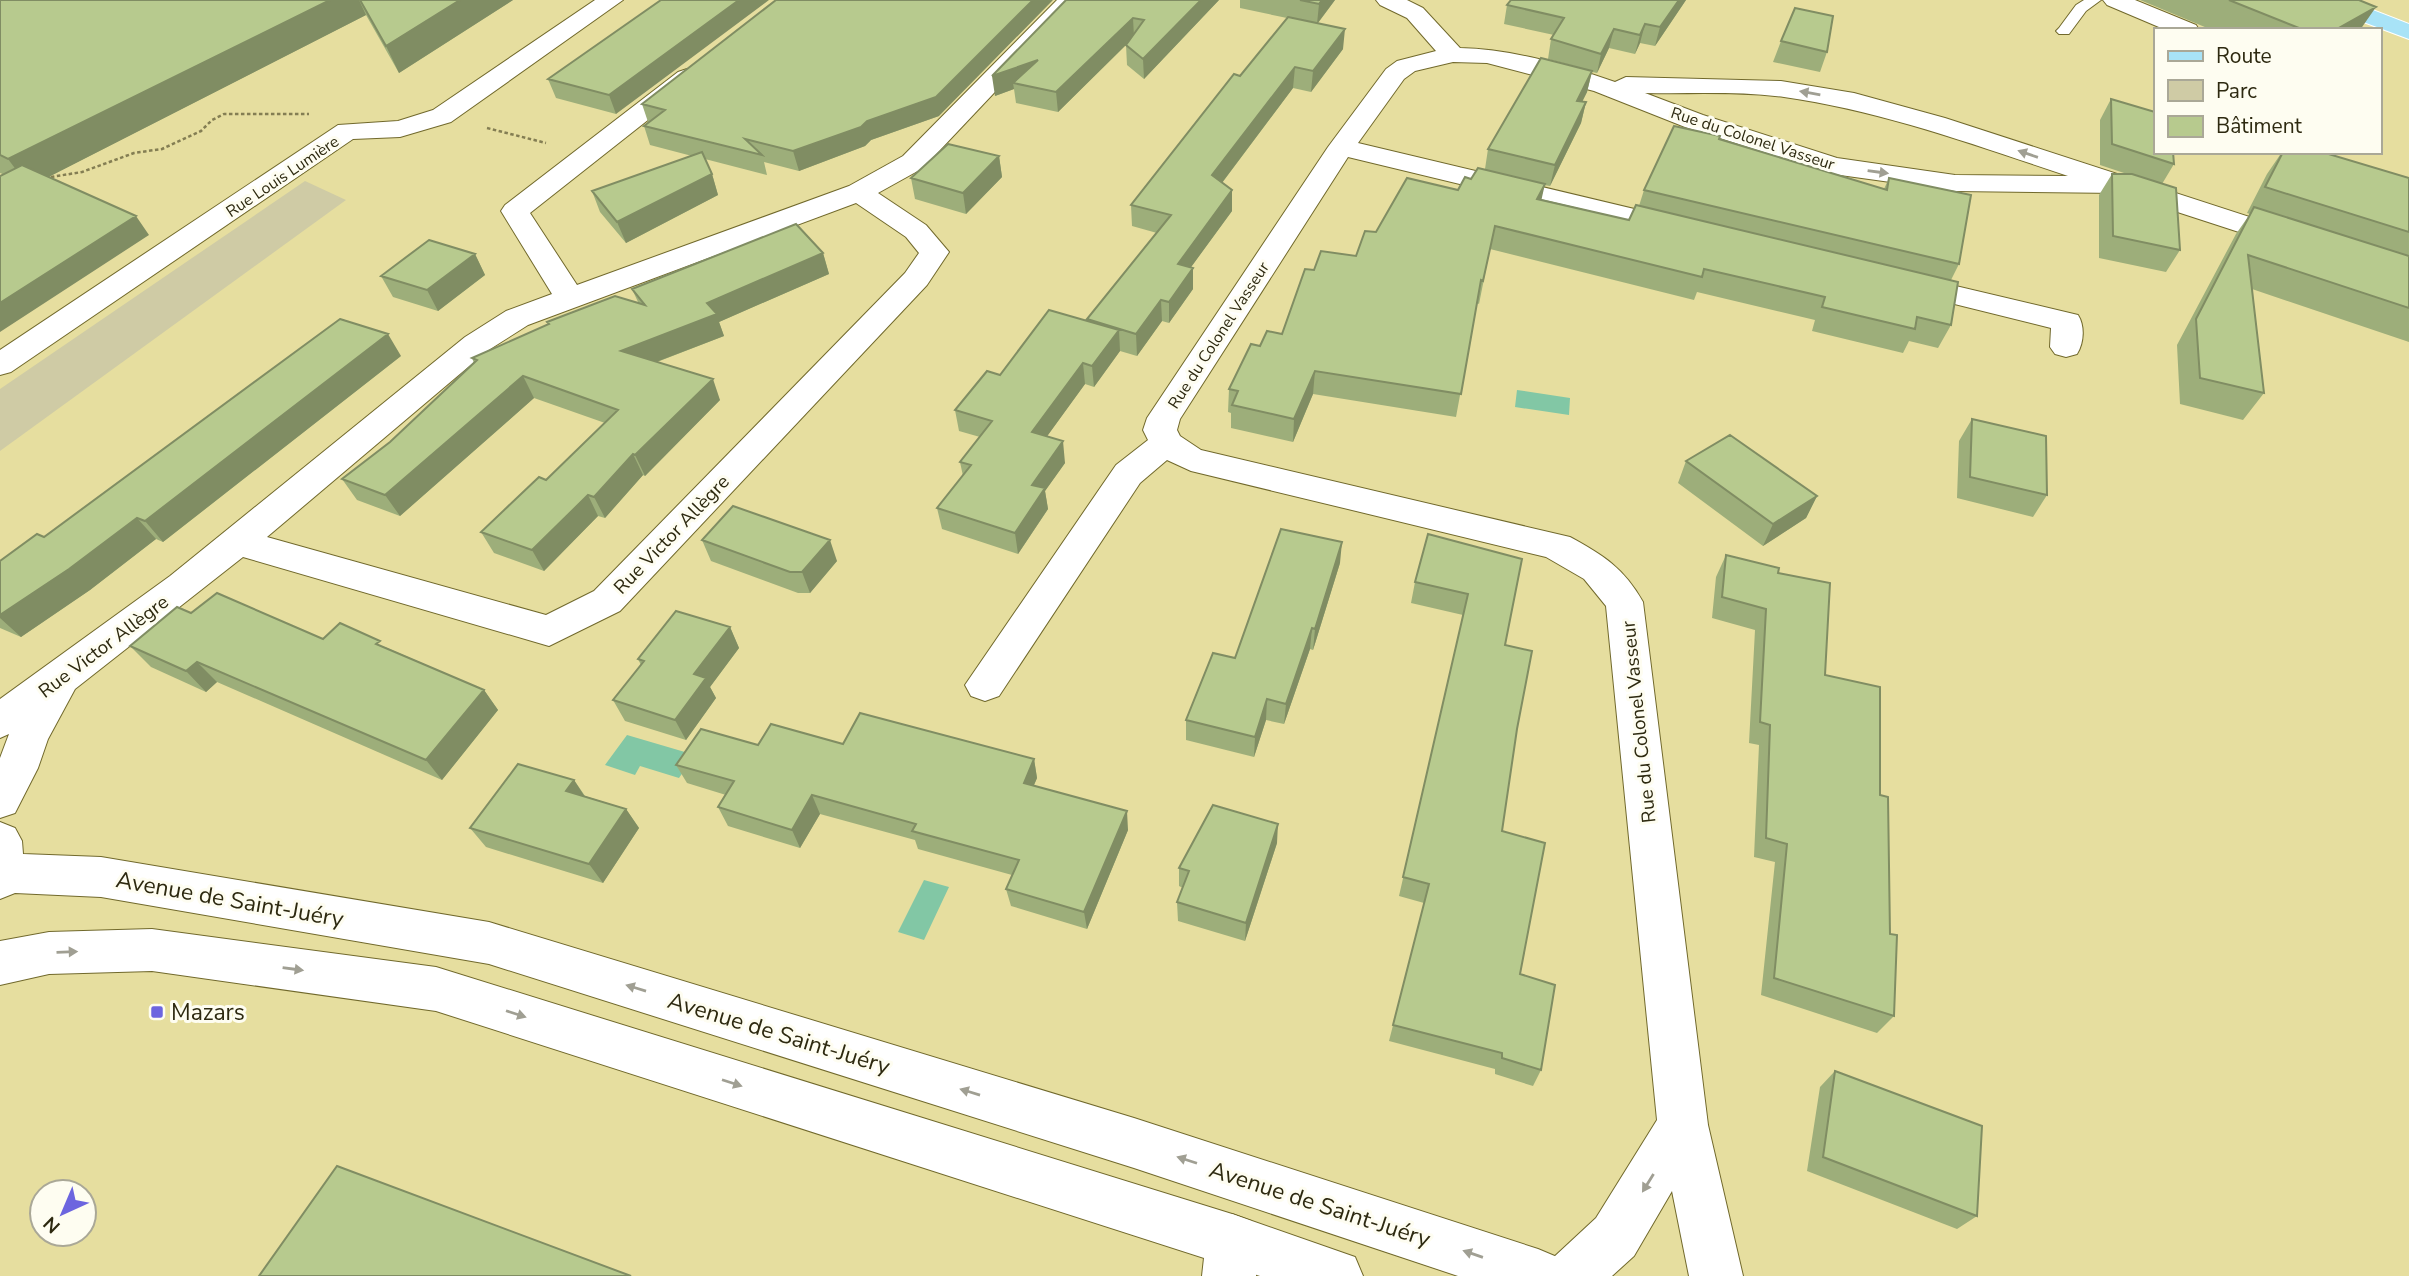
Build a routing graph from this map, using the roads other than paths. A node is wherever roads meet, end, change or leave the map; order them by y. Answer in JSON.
{"nodes":[{"id":1,"x":611,"y":0,"type":"edge"},
{"id":2,"x":1070,"y":0,"type":"edge"},
{"id":3,"x":1388,"y":0,"type":"edge"},
{"id":4,"x":2094,"y":0,"type":"edge"},
{"id":5,"x":2115,"y":0,"type":"edge"},
{"id":6,"x":2326,"y":0,"type":"edge"},
{"id":7,"x":2182,"y":28,"type":"edge"},
{"id":8,"x":2064,"y":31,"type":"dead end"},
{"id":9,"x":2409,"y":32,"type":"edge"},
{"id":10,"x":1453,"y":55,"type":"junction"},
{"id":11,"x":703,"y":64,"type":"edge"},
{"id":12,"x":1603,"y":86,"type":"junction"},
{"id":13,"x":1341,"y":147,"type":"junction"},
{"id":14,"x":2116,"y":184,"type":"junction"},
{"id":15,"x":859,"y":192,"type":"junction"},
{"id":16,"x":1704,"y":234,"type":"edge"},
{"id":17,"x":2316,"y":248,"type":"edge"},
{"id":18,"x":1879,"y":276,"type":"edge"},
{"id":19,"x":569,"y":298,"type":"junction"},
{"id":20,"x":2066,"y":347,"type":"dead end"},
{"id":21,"x":0,"y":365,"type":"edge"},
{"id":22,"x":1166,"y":443,"type":"junction"},
{"id":23,"x":237,"y":542,"type":"junction"},
{"id":24,"x":60,"y":680,"type":"junction"},
{"id":25,"x":985,"y":685,"type":"dead end"},
{"id":26,"x":0,"y":721,"type":"edge"},
{"id":27,"x":0,"y":800,"type":"edge"},
{"id":28,"x":1,"y":864,"type":"edge"},
{"id":29,"x":0,"y":963,"type":"edge"},
{"id":30,"x":1683,"y":1125,"type":"junction"},
{"id":31,"x":1231,"y":1258,"type":"edge"},
{"id":32,"x":1336,"y":1276,"type":"edge"},
{"id":33,"x":1538,"y":1276,"type":"edge"},
{"id":34,"x":1573,"y":1276,"type":"edge"},
{"id":35,"x":1716,"y":1276,"type":"edge"}],
"edges":[{"from":1,"to":21,"type":"street","name":"Rue Louis Lumière"},
{"from":2,"to":15,"type":"street","name":"Rue Victor Allègre"},
{"from":3,"to":10,"type":"street"},
{"from":4,"to":8,"type":"lane"},
{"from":5,"to":7,"type":"street"},
{"from":6,"to":9,"type":"main road"},
{"from":10,"to":12,"type":"street","name":"Rue du Colonel Vasseur"},
{"from":10,"to":13,"type":"street","name":"Rue du Colonel Vasseur"},
{"from":11,"to":19,"type":"street"},
{"from":14,"to":12,"type":"street","name":"Rue du Colonel Vasseur","one_way":true},
{"from":12,"to":14,"type":"street","name":"Rue du Colonel Vasseur","one_way":true},
{"from":13,"to":16,"type":"street"},
{"from":13,"to":22,"type":"street","name":"Rue du Colonel Vasseur"},
{"from":14,"to":17,"type":"street","name":"Rue du Colonel Vasseur"},
{"from":15,"to":19,"type":"street","name":"Rue Victor Allègre"},
{"from":15,"to":23,"type":"street","name":"Rue Victor Allègre"},
{"from":18,"to":20,"type":"street"},
{"from":19,"to":23,"type":"street","name":"Rue Victor Allègre"},
{"from":22,"to":25,"type":"street"},
{"from":22,"to":30,"type":"street","name":"Rue du Colonel Vasseur"},
{"from":23,"to":24,"type":"street","name":"Rue Victor Allègre"},
{"from":24,"to":26,"type":"street","name":"Rue Victor Allègre"},
{"from":24,"to":27,"type":"street"},
{"from":33,"to":28,"type":"street","name":"Avenue de Saint-Juéry","one_way":true},
{"from":29,"to":31,"type":"street","one_way":true},
{"from":30,"to":34,"type":"street","one_way":true},
{"from":30,"to":35,"type":"street","name":"Rue du Colonel Vasseur"},
{"from":31,"to":32,"type":"street"}]}
